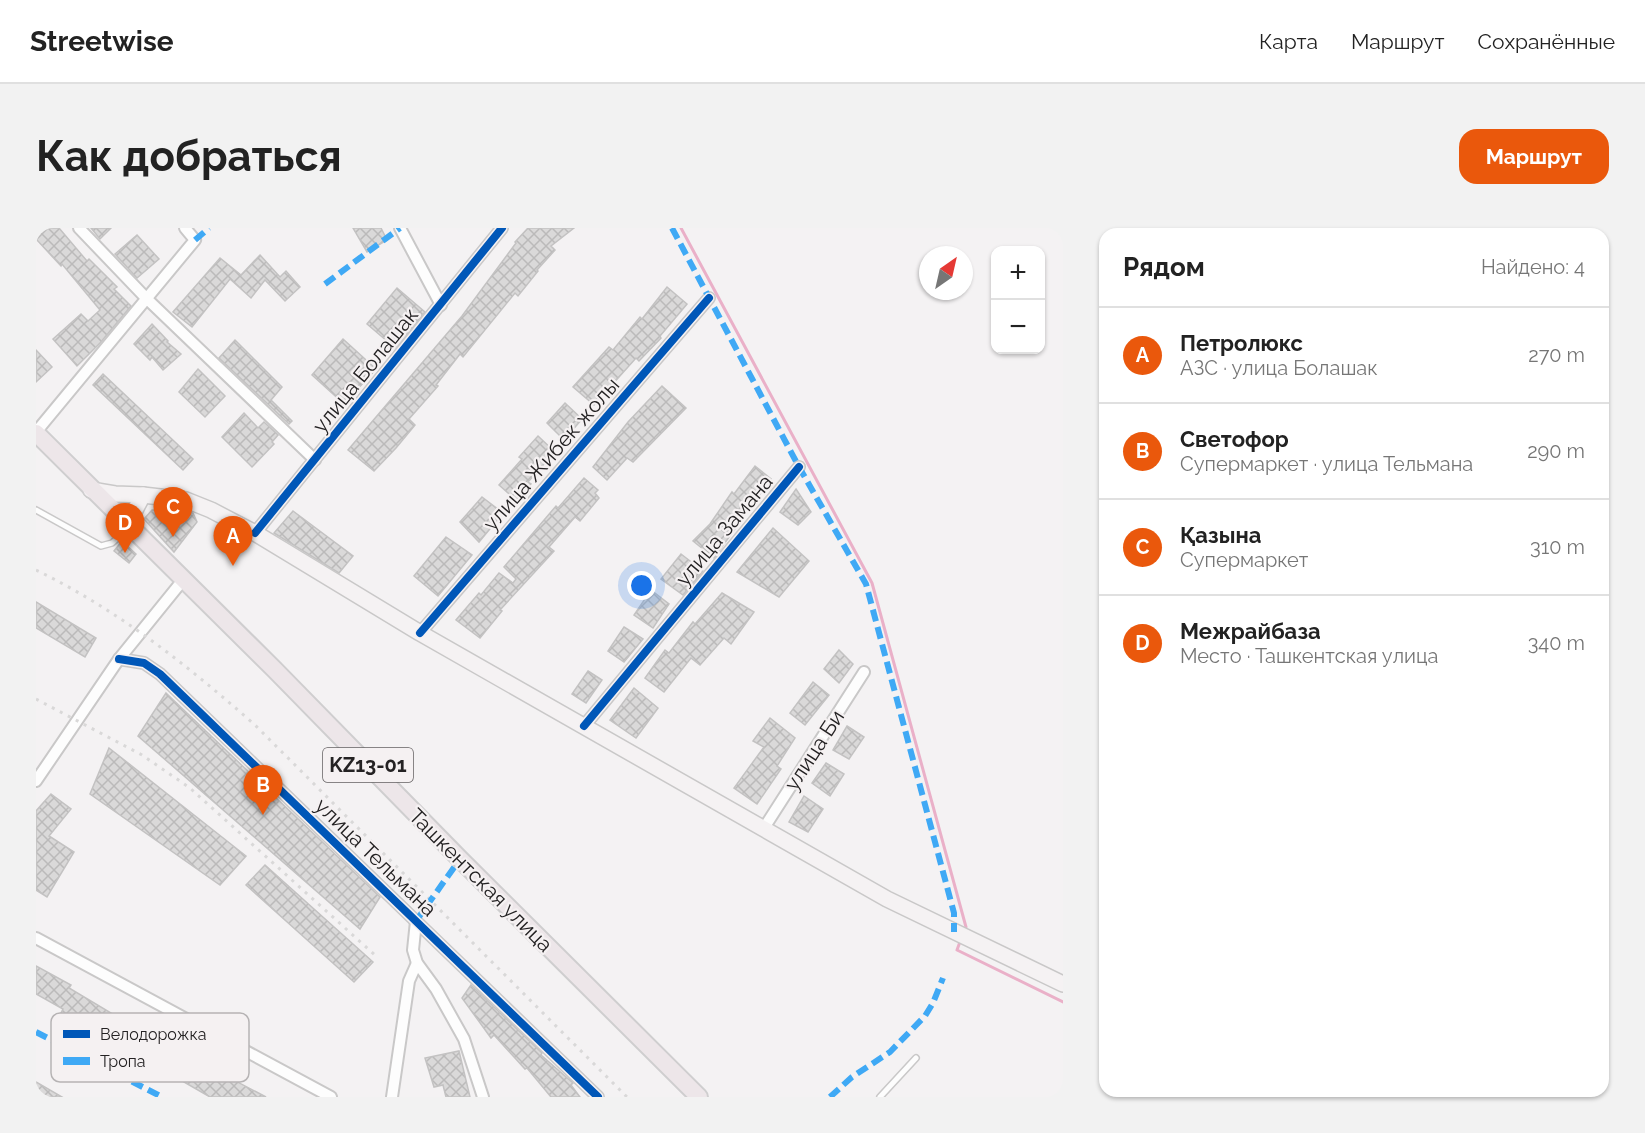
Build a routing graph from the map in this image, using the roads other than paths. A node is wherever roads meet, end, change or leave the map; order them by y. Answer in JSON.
{"nodes":[{"id":1,"x":80,"y":228,"type":"edge"},
{"id":2,"x":185,"y":228,"type":"edge"},
{"id":3,"x":400,"y":228,"type":"edge"},
{"id":4,"x":502,"y":228,"type":"edge"},
{"id":5,"x":146,"y":298,"type":"junction"},
{"id":6,"x":709,"y":298,"type":"dead end"},
{"id":7,"x":441,"y":305,"type":"junction"},
{"id":8,"x":36,"y":432,"type":"edge"},
{"id":9,"x":315,"y":460,"type":"junction"},
{"id":10,"x":799,"y":467,"type":"dead end"},
{"id":11,"x":91,"y":490,"type":"junction"},
{"id":12,"x":143,"y":495,"type":"junction"},
{"id":13,"x":36,"y":510,"type":"edge"},
{"id":14,"x":130,"y":526,"type":"junction"},
{"id":15,"x":255,"y":533,"type":"junction"},
{"id":16,"x":183,"y":580,"type":"junction"},
{"id":17,"x":420,"y":633,"type":"junction"},
{"id":18,"x":119,"y":659,"type":"junction"},
{"id":19,"x":864,"y":672,"type":"dead end"},
{"id":20,"x":584,"y":726,"type":"junction"},
{"id":21,"x":36,"y":781,"type":"edge"},
{"id":22,"x":764,"y":828,"type":"junction"},
{"id":23,"x":416,"y":921,"type":"junction"},
{"id":24,"x":36,"y":938,"type":"edge"},
{"id":25,"x":417,"y":963,"type":"junction"},
{"id":26,"x":1063,"y":984,"type":"edge"},
{"id":27,"x":175,"y":1013,"type":"edge"},
{"id":28,"x":249,"y":1053,"type":"edge"},
{"id":29,"x":916,"y":1058,"type":"dead end"},
{"id":30,"x":331,"y":1097,"type":"edge"},
{"id":31,"x":392,"y":1097,"type":"edge"},
{"id":32,"x":483,"y":1097,"type":"edge"},
{"id":33,"x":598,"y":1097,"type":"edge"},
{"id":34,"x":699,"y":1097,"type":"edge"},
{"id":35,"x":880,"y":1097,"type":"edge"}],
"edges":[{"from":1,"to":5,"type":"street"},
{"from":2,"to":5,"type":"street"},
{"from":3,"to":7,"type":"street"},
{"from":4,"to":7,"type":"street","name":"улица Болашак"},
{"from":5,"to":8,"type":"street"},
{"from":5,"to":9,"type":"street"},
{"from":6,"to":17,"type":"street","name":"улица Жибек жолы"},
{"from":7,"to":9,"type":"street","name":"улица Болашак"},
{"from":8,"to":11,"type":"main road","name":"Ташкентская улица","number":"KZ13-01"},
{"from":9,"to":15,"type":"street","name":"улица Болашак"},
{"from":10,"to":20,"type":"street","name":"улица Замана"},
{"from":11,"to":12,"type":"main road"},
{"from":11,"to":14,"type":"main road","name":"Ташкентская улица","number":"KZ13-01"},
{"from":12,"to":14,"type":"main road"},
{"from":12,"to":15,"type":"main road"},
{"from":13,"to":14,"type":"lane"},
{"from":14,"to":16,"type":"main road","name":"Ташкентская улица","number":"KZ13-01"},
{"from":15,"to":17,"type":"main road"},
{"from":16,"to":18,"type":"street"},
{"from":16,"to":34,"type":"main road","name":"Ташкентская улица","number":"KZ13-01"},
{"from":17,"to":20,"type":"main road"},
{"from":18,"to":21,"type":"street"},
{"from":18,"to":23,"type":"street","name":"улица Тельмана"},
{"from":19,"to":22,"type":"street","name":"улица Би"},
{"from":20,"to":22,"type":"main road"},
{"from":22,"to":26,"type":"main road"},
{"from":23,"to":25,"type":"street"},
{"from":23,"to":33,"type":"street","name":"улица Тельмана"},
{"from":24,"to":27,"type":"street"},
{"from":25,"to":31,"type":"street"},
{"from":25,"to":32,"type":"street"},
{"from":28,"to":30,"type":"street"},
{"from":29,"to":35,"type":"lane"}]}
